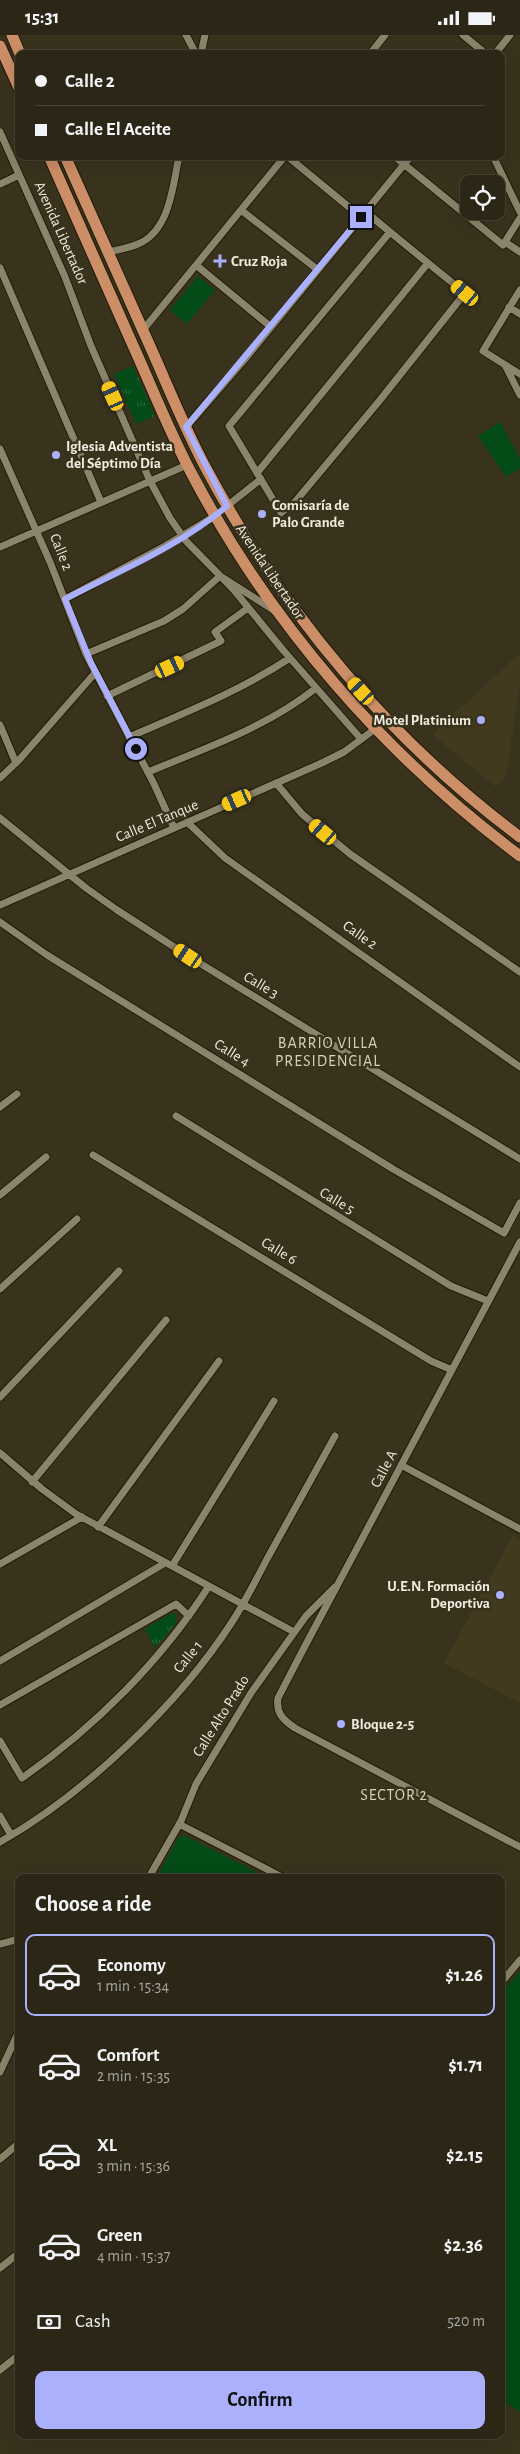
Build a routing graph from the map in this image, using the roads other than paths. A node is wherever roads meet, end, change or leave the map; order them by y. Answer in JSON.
{"nodes":[{"id":1,"x":12,"y":35,"type":"edge"},
{"id":2,"x":186,"y":35,"type":"edge"},
{"id":3,"x":205,"y":35,"type":"edge"},
{"id":4,"x":385,"y":35,"type":"edge"},
{"id":5,"x":463,"y":35,"type":"edge"},
{"id":6,"x":510,"y":35,"type":"edge"},
{"id":7,"x":0,"y":46,"type":"edge"},
{"id":8,"x":18,"y":50,"type":"edge"},
{"id":9,"x":194,"y":50,"type":"edge"},
{"id":10,"x":202,"y":50,"type":"edge"},
{"id":11,"x":375,"y":50,"type":"edge"},
{"id":12,"x":481,"y":50,"type":"edge"},
{"id":13,"x":498,"y":50,"type":"edge"},
{"id":14,"x":15,"y":79,"type":"edge"},
{"id":15,"x":0,"y":132,"type":"edge"},
{"id":16,"x":51,"y":160,"type":"edge"},
{"id":17,"x":67,"y":160,"type":"edge"},
{"id":18,"x":179,"y":160,"type":"edge"},
{"id":19,"x":283,"y":160,"type":"edge"},
{"id":20,"x":291,"y":160,"type":"edge"},
{"id":21,"x":398,"y":160,"type":"edge"},
{"id":22,"x":408,"y":160,"type":"edge"},
{"id":23,"x":496,"y":160,"type":"edge"},
{"id":24,"x":404,"y":165,"type":"junction"},
{"id":25,"x":19,"y":175,"type":"junction"},
{"id":26,"x":0,"y":183,"type":"edge"},
{"id":27,"x":241,"y":210,"type":"junction"},
{"id":28,"x":520,"y":212,"type":"edge"},
{"id":29,"x":361,"y":217,"type":"junction"},
{"id":30,"x":372,"y":217,"type":"dead end"},
{"id":31,"x":520,"y":218,"type":"edge"},
{"id":32,"x":390,"y":232,"type":"junction"},
{"id":33,"x":504,"y":244,"type":"junction"},
{"id":34,"x":108,"y":252,"type":"junction"},
{"id":35,"x":520,"y":252,"type":"edge"},
{"id":36,"x":428,"y":263,"type":"junction"},
{"id":37,"x":196,"y":265,"type":"junction"},
{"id":38,"x":0,"y":268,"type":"edge"},
{"id":39,"x":318,"y":270,"type":"junction"},
{"id":40,"x":520,"y":290,"type":"edge"},
{"id":41,"x":510,"y":307,"type":"junction"},
{"id":42,"x":520,"y":314,"type":"edge"},
{"id":43,"x":272,"y":327,"type":"junction"},
{"id":44,"x":143,"y":330,"type":"junction"},
{"id":45,"x":505,"y":365,"type":"junction"},
{"id":46,"x":520,"y":374,"type":"edge"},
{"id":47,"x":520,"y":395,"type":"edge"},
{"id":48,"x":186,"y":427,"type":"junction"},
{"id":49,"x":0,"y":449,"type":"edge"},
{"id":50,"x":3,"y":464,"type":"edge"},
{"id":51,"x":187,"y":465,"type":"junction"},
{"id":52,"x":259,"y":476,"type":"junction"},
{"id":53,"x":150,"y":481,"type":"junction"},
{"id":54,"x":101,"y":502,"type":"junction"},
{"id":55,"x":227,"y":506,"type":"junction"},
{"id":56,"x":215,"y":516,"type":"junction"},
{"id":57,"x":37,"y":531,"type":"junction"},
{"id":58,"x":182,"y":537,"type":"junction"},
{"id":59,"x":0,"y":547,"type":"edge"},
{"id":60,"x":220,"y":576,"type":"junction"},
{"id":61,"x":65,"y":599,"type":"junction"},
{"id":62,"x":248,"y":609,"type":"junction"},
{"id":63,"x":278,"y":613,"type":"junction"},
{"id":64,"x":86,"y":654,"type":"junction"},
{"id":65,"x":290,"y":658,"type":"junction"},
{"id":66,"x":95,"y":673,"type":"junction"},
{"id":67,"x":316,"y":688,"type":"junction"},
{"id":68,"x":108,"y":696,"type":"junction"},
{"id":69,"x":0,"y":725,"type":"edge"},
{"id":70,"x":375,"y":729,"type":"junction"},
{"id":71,"x":129,"y":737,"type":"junction"},
{"id":72,"x":361,"y":739,"type":"junction"},
{"id":73,"x":16,"y":763,"type":"junction"},
{"id":74,"x":148,"y":772,"type":"junction"},
{"id":75,"x":0,"y":778,"type":"edge"},
{"id":76,"x":276,"y":783,"type":"junction"},
{"id":77,"x":0,"y":818,"type":"edge"},
{"id":78,"x":188,"y":822,"type":"junction"},
{"id":79,"x":174,"y":828,"type":"junction"},
{"id":80,"x":520,"y":837,"type":"edge"},
{"id":81,"x":520,"y":856,"type":"edge"},
{"id":82,"x":69,"y":874,"type":"junction"},
{"id":83,"x":0,"y":905,"type":"edge"},
{"id":84,"x":0,"y":922,"type":"edge"},
{"id":85,"x":520,"y":972,"type":"edge"},
{"id":86,"x":520,"y":1067,"type":"edge"},
{"id":87,"x":18,"y":1094,"type":"dead end"},
{"id":88,"x":0,"y":1107,"type":"edge"},
{"id":89,"x":176,"y":1116,"type":"dead end"},
{"id":90,"x":93,"y":1155,"type":"dead end"},
{"id":91,"x":46,"y":1157,"type":"dead end"},
{"id":92,"x":520,"y":1159,"type":"edge"},
{"id":93,"x":0,"y":1195,"type":"edge"},
{"id":94,"x":520,"y":1203,"type":"edge"},
{"id":95,"x":77,"y":1219,"type":"dead end"},
{"id":96,"x":520,"y":1242,"type":"edge"},
{"id":97,"x":119,"y":1271,"type":"dead end"},
{"id":98,"x":0,"y":1289,"type":"edge"},
{"id":99,"x":488,"y":1301,"type":"junction"},
{"id":100,"x":166,"y":1320,"type":"dead end"},
{"id":101,"x":219,"y":1361,"type":"dead end"},
{"id":102,"x":452,"y":1370,"type":"junction"},
{"id":103,"x":0,"y":1397,"type":"edge"},
{"id":104,"x":274,"y":1401,"type":"dead end"},
{"id":105,"x":335,"y":1436,"type":"dead end"},
{"id":106,"x":0,"y":1453,"type":"edge"},
{"id":107,"x":8,"y":1461,"type":"junction"},
{"id":108,"x":1,"y":1465,"type":"edge"},
{"id":109,"x":401,"y":1465,"type":"junction"},
{"id":110,"x":32,"y":1482,"type":"junction"},
{"id":111,"x":82,"y":1517,"type":"junction"},
{"id":112,"x":98,"y":1527,"type":"junction"},
{"id":113,"x":520,"y":1529,"type":"edge"},
{"id":114,"x":0,"y":1564,"type":"edge"},
{"id":115,"x":168,"y":1565,"type":"junction"},
{"id":116,"x":339,"y":1583,"type":"junction"},
{"id":117,"x":209,"y":1586,"type":"junction"},
{"id":118,"x":242,"y":1604,"type":"junction"},
{"id":119,"x":189,"y":1616,"type":"junction"},
{"id":120,"x":294,"y":1632,"type":"junction"},
{"id":121,"x":0,"y":1661,"type":"edge"},
{"id":122,"x":0,"y":1705,"type":"edge"},
{"id":123,"x":0,"y":1741,"type":"edge"},
{"id":124,"x":0,"y":1816,"type":"edge"},
{"id":125,"x":179,"y":1825,"type":"junction"},
{"id":126,"x":11,"y":1835,"type":"junction"},
{"id":127,"x":0,"y":1842,"type":"edge"},
{"id":128,"x":520,"y":1847,"type":"edge"},
{"id":129,"x":152,"y":1874,"type":"edge"},
{"id":130,"x":276,"y":1874,"type":"edge"},
{"id":131,"x":15,"y":1940,"type":"edge"},
{"id":132,"x":0,"y":1944,"type":"edge"},
{"id":133,"x":520,"y":1960,"type":"edge"},
{"id":134,"x":505,"y":1978,"type":"edge"},
{"id":135,"x":15,"y":2039,"type":"edge"},
{"id":136,"x":0,"y":2071,"type":"edge"},
{"id":137,"x":15,"y":2146,"type":"edge"},
{"id":138,"x":0,"y":2159,"type":"edge"},
{"id":139,"x":15,"y":2256,"type":"edge"},
{"id":140,"x":0,"y":2267,"type":"edge"},
{"id":141,"x":15,"y":2358,"type":"edge"},
{"id":142,"x":0,"y":2370,"type":"edge"}],
"edges":[{"from":1,"to":8,"type":"main road"},
{"from":2,"to":9,"type":"street"},
{"from":3,"to":10,"type":"street"},
{"from":4,"to":11,"type":"street"},
{"from":5,"to":12,"type":"street"},
{"from":6,"to":13,"type":"street"},
{"from":7,"to":14,"type":"main road"},
{"from":15,"to":25,"type":"street","name":"Avenida Libertador"},
{"from":16,"to":51,"type":"main road","name":"Avenida Libertador"},
{"from":17,"to":34,"type":"main road","name":"Avenida Libertador"},
{"from":18,"to":34,"type":"street"},
{"from":19,"to":27,"type":"street"},
{"from":20,"to":29,"type":"street"},
{"from":21,"to":24,"type":"street"},
{"from":22,"to":24,"type":"street"},
{"from":23,"to":28,"type":"street"},
{"from":24,"to":29,"type":"street"},
{"from":24,"to":33,"type":"street"},
{"from":25,"to":26,"type":"street"},
{"from":25,"to":53,"type":"street","name":"Avenida Libertador"},
{"from":27,"to":37,"type":"street"},
{"from":27,"to":39,"type":"street"},
{"from":29,"to":39,"type":"street"},
{"from":30,"to":32,"type":"street"},
{"from":31,"to":33,"type":"street"},
{"from":32,"to":36,"type":"street"},
{"from":32,"to":52,"type":"street"},
{"from":33,"to":35,"type":"street"},
{"from":34,"to":44,"type":"main road","name":"Avenida Libertador"},
{"from":36,"to":52,"type":"street"},
{"from":36,"to":52,"type":"street"},
{"from":37,"to":43,"type":"street"},
{"from":37,"to":44,"type":"street"},
{"from":38,"to":54,"type":"street"},
{"from":39,"to":43,"type":"street"},
{"from":40,"to":41,"type":"street"},
{"from":41,"to":42,"type":"street"},
{"from":41,"to":45,"type":"street"},
{"from":43,"to":48,"type":"street"},
{"from":44,"to":48,"type":"main road","name":"Avenida Libertador"},
{"from":45,"to":46,"type":"street"},
{"from":45,"to":47,"type":"street"},
{"from":48,"to":55,"type":"main road","name":"Avenida Libertador"},
{"from":49,"to":50,"type":"street","name":"Calle 2"},
{"from":50,"to":57,"type":"street","name":"Calle 2"},
{"from":51,"to":53,"type":"street"},
{"from":51,"to":56,"type":"main road","name":"Avenida Libertador"},
{"from":52,"to":55,"type":"street"},
{"from":53,"to":54,"type":"street"},
{"from":53,"to":58,"type":"street","name":"Avenida Libertador"},
{"from":54,"to":57,"type":"street"},
{"from":55,"to":56,"type":"main road"},
{"from":55,"to":80,"type":"main road","name":"Avenida Libertador"},
{"from":56,"to":58,"type":"street"},
{"from":56,"to":63,"type":"main road","name":"Avenida Libertador"},
{"from":57,"to":59,"type":"street"},
{"from":57,"to":61,"type":"street","name":"Calle 2"},
{"from":58,"to":60,"type":"street","name":"Avenida Libertador"},
{"from":58,"to":61,"type":"street"},
{"from":60,"to":62,"type":"street","name":"Avenida Libertador"},
{"from":60,"to":63,"type":"street"},
{"from":60,"to":64,"type":"street"},
{"from":61,"to":64,"type":"street","name":"Calle 2"},
{"from":62,"to":65,"type":"street","name":"Avenida Libertador"},
{"from":62,"to":68,"type":"street"},
{"from":63,"to":70,"type":"main road","name":"Avenida Libertador"},
{"from":64,"to":66,"type":"street","name":"Calle 2"},
{"from":65,"to":67,"type":"street","name":"Avenida Libertador"},
{"from":65,"to":71,"type":"street"},
{"from":66,"to":68,"type":"street","name":"Calle 2"},
{"from":66,"to":73,"type":"street"},
{"from":67,"to":72,"type":"street","name":"Avenida Libertador"},
{"from":67,"to":74,"type":"street"},
{"from":68,"to":71,"type":"street","name":"Calle 2"},
{"from":69,"to":73,"type":"street"},
{"from":70,"to":72,"type":"street","name":"Calle El Tanque"},
{"from":70,"to":81,"type":"main road","name":"Avenida Libertador"},
{"from":71,"to":74,"type":"street","name":"Calle 2"},
{"from":72,"to":76,"type":"street","name":"Calle El Tanque"},
{"from":73,"to":75,"type":"street"},
{"from":74,"to":79,"type":"street","name":"Calle 2"},
{"from":76,"to":78,"type":"street","name":"Calle El Tanque"},
{"from":76,"to":85,"type":"street"},
{"from":77,"to":82,"type":"street","name":"Calle 3"},
{"from":78,"to":79,"type":"street","name":"Calle El Tanque"},
{"from":78,"to":86,"type":"street","name":"Calle 2"},
{"from":79,"to":82,"type":"street","name":"Calle El Tanque"},
{"from":82,"to":83,"type":"street","name":"Calle El Tanque"},
{"from":82,"to":92,"type":"street","name":"Calle 3"},
{"from":84,"to":94,"type":"street","name":"Calle 4"},
{"from":87,"to":88,"type":"street"},
{"from":89,"to":99,"type":"street","name":"Calle 5"},
{"from":90,"to":102,"type":"street","name":"Calle 6"},
{"from":91,"to":93,"type":"street"},
{"from":95,"to":98,"type":"street"},
{"from":96,"to":99,"type":"street","name":"Calle A"},
{"from":97,"to":103,"type":"street"},
{"from":99,"to":102,"type":"street","name":"Calle A"},
{"from":100,"to":110,"type":"street"},
{"from":101,"to":112,"type":"street"},
{"from":102,"to":109,"type":"street","name":"Calle A"},
{"from":104,"to":115,"type":"street"},
{"from":105,"to":118,"type":"street","name":"Calle 1"},
{"from":106,"to":107,"type":"street"},
{"from":107,"to":108,"type":"street"},
{"from":107,"to":110,"type":"street"},
{"from":109,"to":113,"type":"street"},
{"from":109,"to":116,"type":"street","name":"Calle A"},
{"from":110,"to":111,"type":"street"},
{"from":111,"to":112,"type":"street"},
{"from":111,"to":114,"type":"street"},
{"from":112,"to":115,"type":"street"},
{"from":115,"to":117,"type":"street"},
{"from":115,"to":121,"type":"street"},
{"from":116,"to":120,"type":"street","name":"Calle Alto Prado"},
{"from":116,"to":128,"type":"street","name":"Calle A"},
{"from":117,"to":118,"type":"street"},
{"from":117,"to":119,"type":"street"},
{"from":118,"to":120,"type":"street"},
{"from":118,"to":126,"type":"street","name":"Calle 1"},
{"from":119,"to":122,"type":"street"},
{"from":119,"to":123,"type":"street"},
{"from":120,"to":125,"type":"street","name":"Calle Alto Prado"},
{"from":124,"to":126,"type":"street"},
{"from":125,"to":129,"type":"street","name":"Calle Alto Prado"},
{"from":125,"to":130,"type":"street"},
{"from":126,"to":127,"type":"street","name":"Calle 1"},
{"from":131,"to":132,"type":"street"},
{"from":133,"to":134,"type":"street"},
{"from":135,"to":136,"type":"street"},
{"from":137,"to":138,"type":"street"},
{"from":139,"to":140,"type":"street"},
{"from":141,"to":142,"type":"street"}]}
